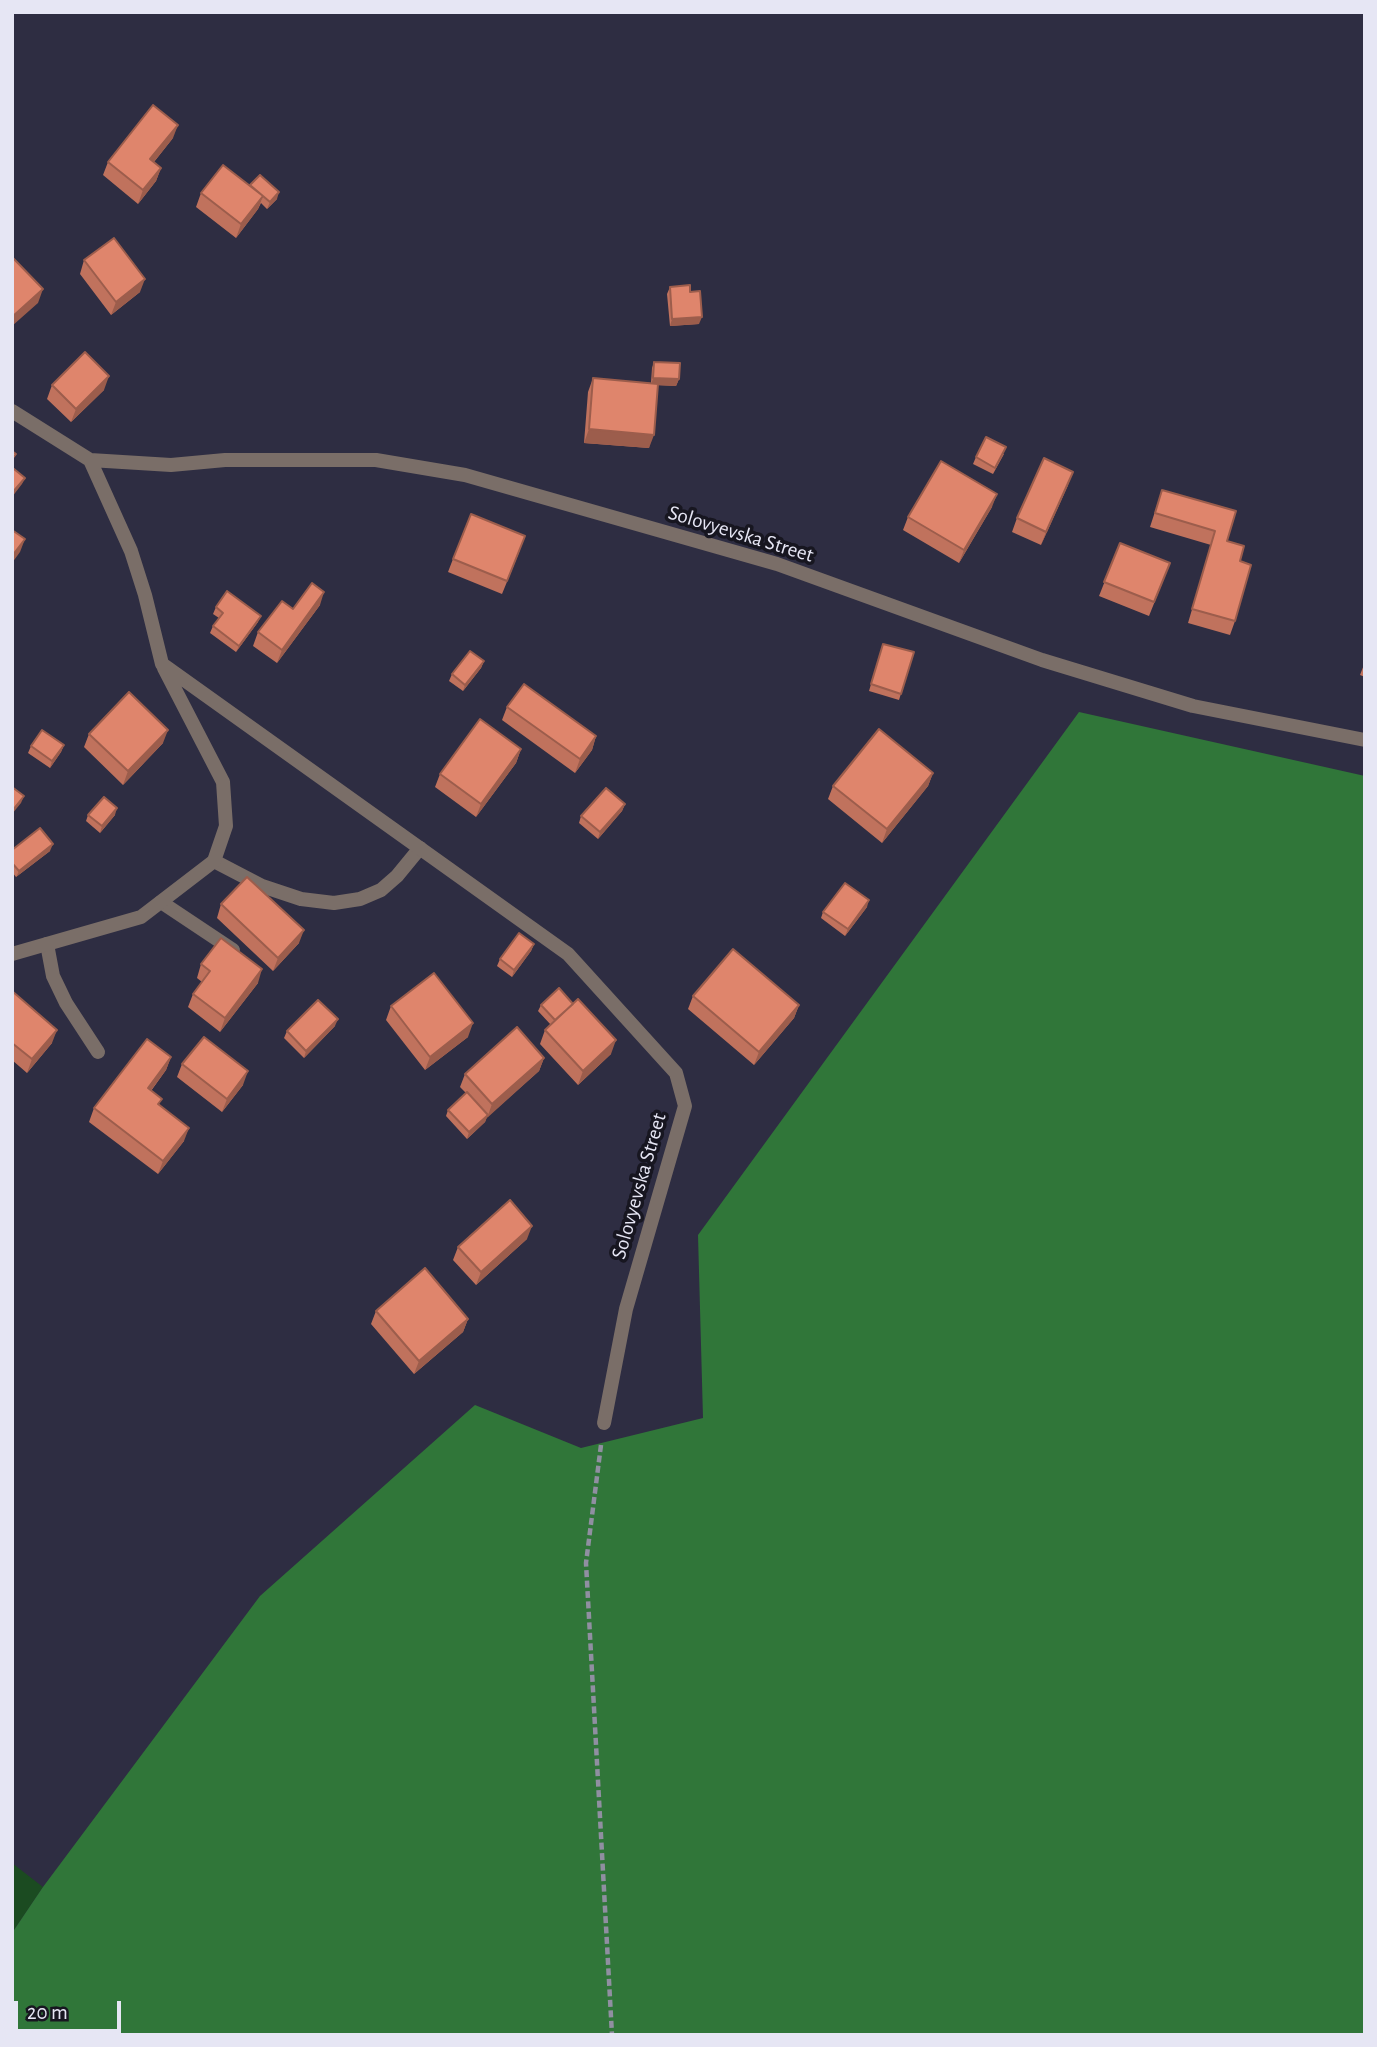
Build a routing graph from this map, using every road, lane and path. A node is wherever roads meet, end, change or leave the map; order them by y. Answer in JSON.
{"nodes":[{"id":1,"x":12,"y":411,"type":"edge"},
{"id":2,"x":90,"y":460,"type":"junction"},
{"id":3,"x":162,"y":664,"type":"junction"},
{"id":4,"x":1365,"y":740,"type":"edge"},
{"id":5,"x":420,"y":848,"type":"junction"},
{"id":6,"x":214,"y":860,"type":"junction"},
{"id":7,"x":160,"y":902,"type":"junction"},
{"id":8,"x":47,"y":944,"type":"junction"},
{"id":9,"x":12,"y":954,"type":"edge"},
{"id":10,"x":243,"y":957,"type":"edge"},
{"id":11,"x":98,"y":1052,"type":"dead end"},
{"id":12,"x":604,"y":1423,"type":"joint"},
{"id":13,"x":612,"y":2035,"type":"edge"}],
"edges":[{"from":1,"to":2,"type":"street","name":"Solovyevska Street"},
{"from":2,"to":3,"type":"street"},
{"from":2,"to":4,"type":"street","name":"Solovyevska Street"},
{"from":3,"to":5,"type":"street","name":"Solovyevska Street"},
{"from":3,"to":6,"type":"street"},
{"from":5,"to":6,"type":"street"},
{"from":5,"to":12,"type":"street","name":"Solovyevska Street"},
{"from":6,"to":7,"type":"street"},
{"from":7,"to":8,"type":"street"},
{"from":7,"to":10,"type":"street"},
{"from":8,"to":9,"type":"street"},
{"from":8,"to":11,"type":"street"},
{"from":12,"to":13,"type":"path"}]}
